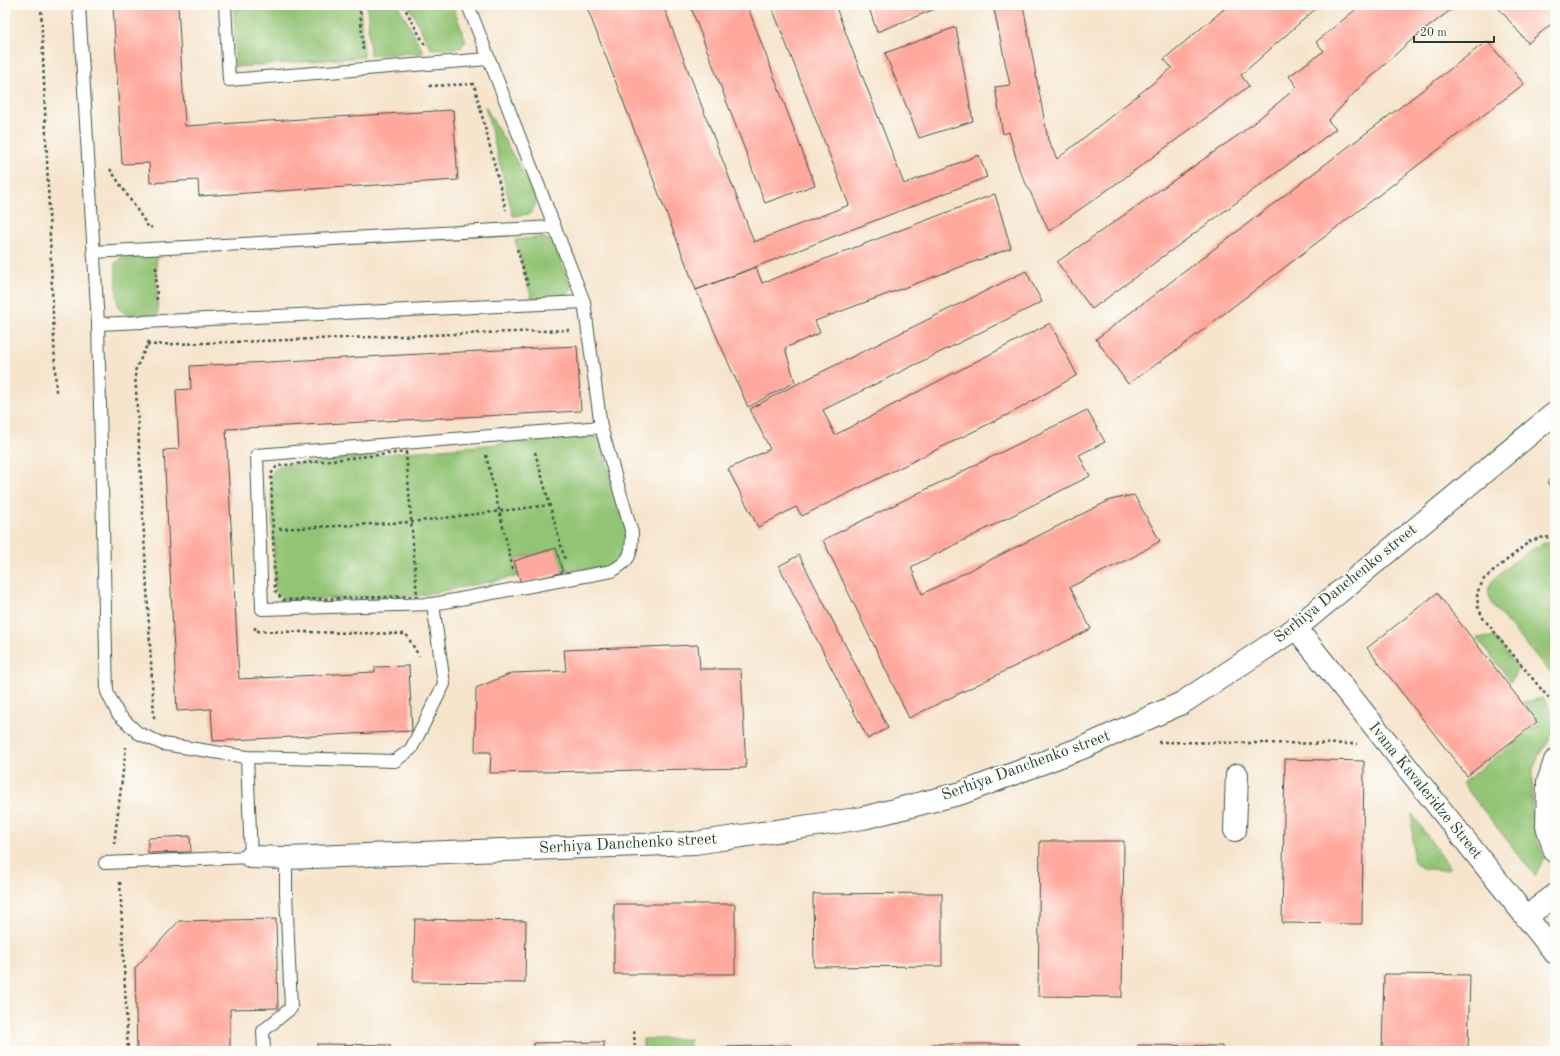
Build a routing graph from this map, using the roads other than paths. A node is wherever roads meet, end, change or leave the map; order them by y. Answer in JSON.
{"nodes":[{"id":1,"x":79,"y":5,"type":"edge"},
{"id":2,"x":225,"y":5,"type":"edge"},
{"id":3,"x":468,"y":5,"type":"edge"},
{"id":4,"x":488,"y":59,"type":"junction"},
{"id":5,"x":554,"y":227,"type":"junction"},
{"id":6,"x":93,"y":252,"type":"junction"},
{"id":7,"x":584,"y":302,"type":"junction"},
{"id":8,"x":98,"y":324,"type":"junction"},
{"id":9,"x":1555,"y":413,"type":"edge"},
{"id":10,"x":602,"y":427,"type":"junction"},
{"id":11,"x":433,"y":604,"type":"junction"},
{"id":12,"x":1296,"y":628,"type":"junction"},
{"id":13,"x":247,"y":757,"type":"junction"},
{"id":14,"x":1555,"y":761,"type":"edge"},
{"id":15,"x":1237,"y":774,"type":"dead end"},
{"id":16,"x":1235,"y":830,"type":"dead end"},
{"id":17,"x":1555,"y":852,"type":"edge"},
{"id":18,"x":251,"y":857,"type":"junction"},
{"id":19,"x":286,"y":858,"type":"junction"},
{"id":20,"x":105,"y":863,"type":"dead end"},
{"id":21,"x":1555,"y":895,"type":"edge"},
{"id":22,"x":1526,"y":917,"type":"junction"},
{"id":23,"x":1555,"y":953,"type":"edge"},
{"id":24,"x":264,"y":1051,"type":"edge"}],
"edges":[{"from":1,"to":6,"type":"lane"},
{"from":2,"to":4,"type":"lane"},
{"from":3,"to":4,"type":"lane"},
{"from":4,"to":5,"type":"lane"},
{"from":5,"to":6,"type":"lane"},
{"from":5,"to":7,"type":"lane"},
{"from":6,"to":8,"type":"lane"},
{"from":7,"to":8,"type":"lane"},
{"from":7,"to":10,"type":"lane"},
{"from":8,"to":13,"type":"lane"},
{"from":9,"to":12,"type":"street","name":"Serhiya Danchenko street"},
{"from":10,"to":11,"type":"lane"},
{"from":10,"to":11,"type":"lane"},
{"from":11,"to":13,"type":"lane"},
{"from":12,"to":19,"type":"street","name":"Serhiya Danchenko street"},
{"from":12,"to":22,"type":"street","name":"Ivana Kavaleridze Street"},
{"from":13,"to":18,"type":"lane"},
{"from":14,"to":17,"type":"street"},
{"from":15,"to":16,"type":"street"},
{"from":18,"to":19,"type":"street","name":"Serhiya Danchenko street"},
{"from":18,"to":20,"type":"lane"},
{"from":19,"to":24,"type":"lane"},
{"from":21,"to":22,"type":"street"},
{"from":22,"to":23,"type":"street","name":"Ivana Kavaleridze Street"}]}
